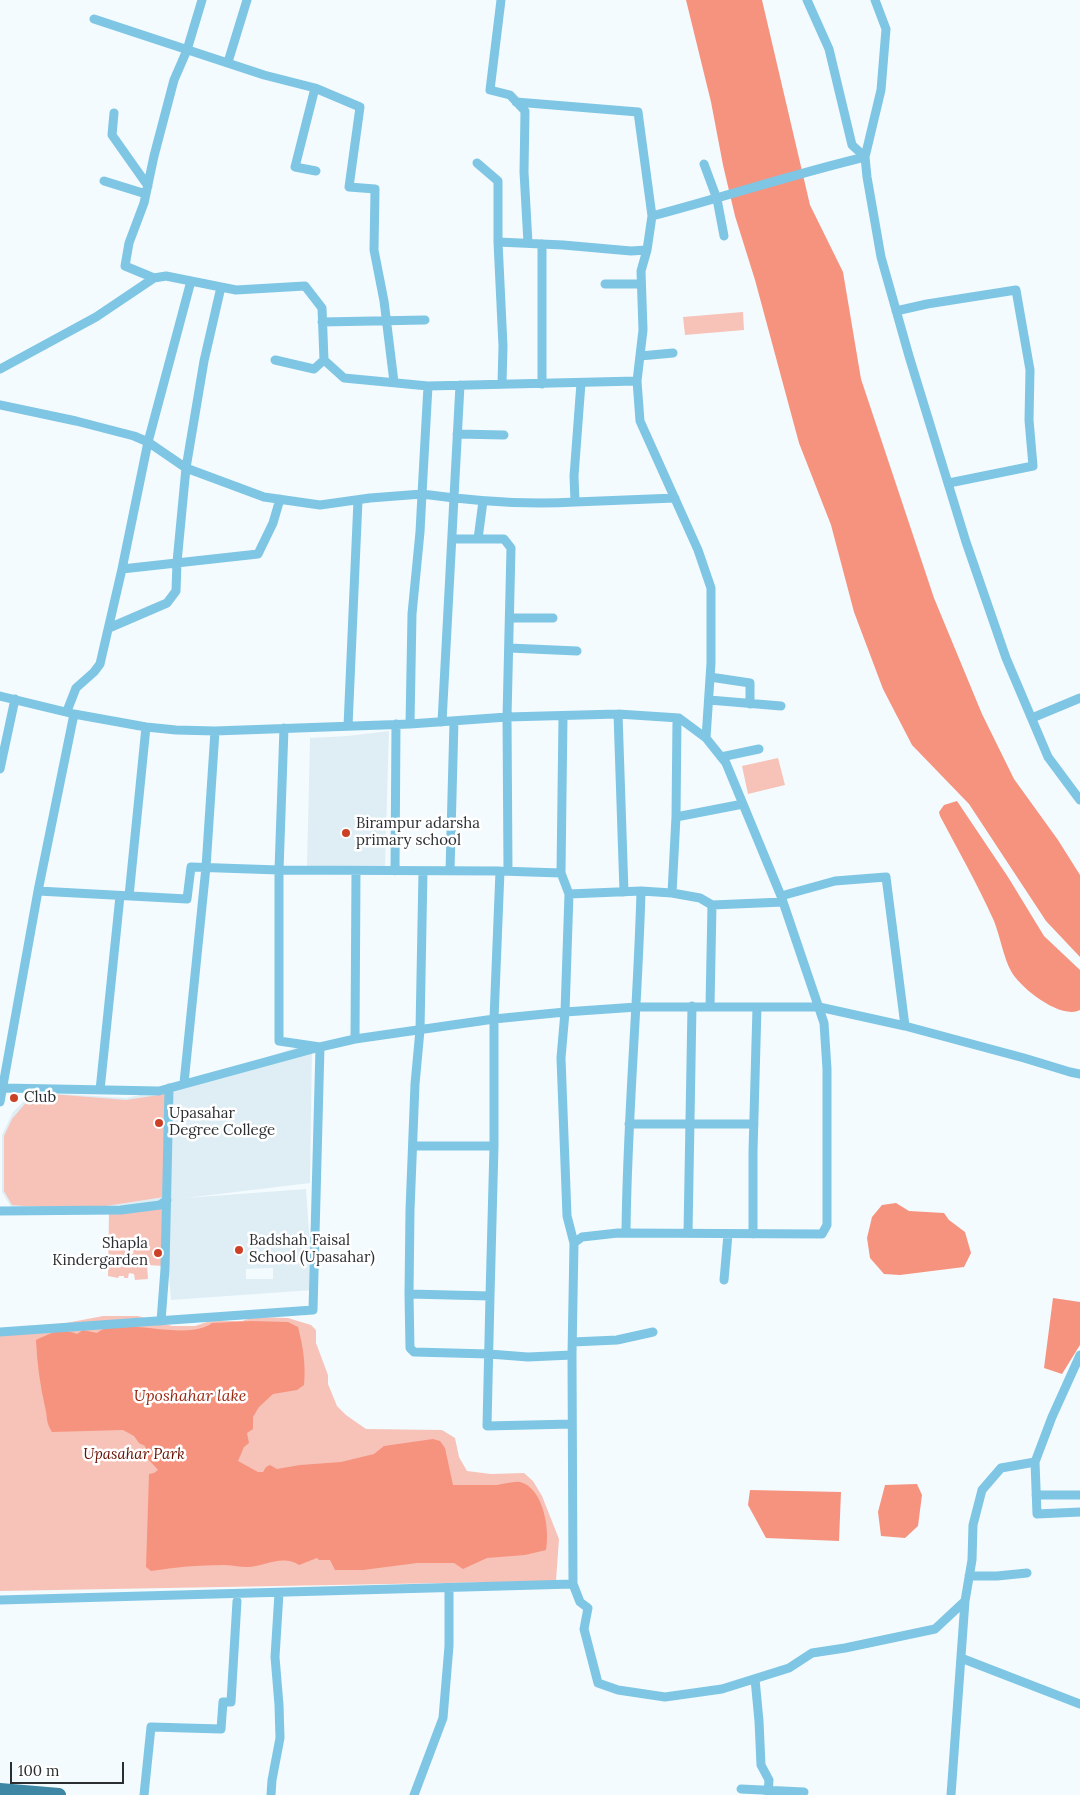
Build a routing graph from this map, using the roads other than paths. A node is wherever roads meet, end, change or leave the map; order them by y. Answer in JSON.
{"nodes":[{"id":1,"x":202,"y":0,"type":"edge"},
{"id":2,"x":248,"y":0,"type":"edge"},
{"id":3,"x":501,"y":0,"type":"edge"},
{"id":4,"x":808,"y":0,"type":"edge"},
{"id":5,"x":875,"y":0,"type":"edge"},
{"id":6,"x":94,"y":19,"type":"dead end"},
{"id":7,"x":187,"y":50,"type":"junction"},
{"id":8,"x":228,"y":62,"type":"junction"},
{"id":9,"x":316,"y":88,"type":"junction"},
{"id":10,"x":516,"y":102,"type":"junction"},
{"id":11,"x":114,"y":113,"type":"dead end"},
{"id":12,"x":865,"y":157,"type":"junction"},
{"id":13,"x":477,"y":163,"type":"dead end"},
{"id":14,"x":704,"y":164,"type":"dead end"},
{"id":15,"x":316,"y":171,"type":"dead end"},
{"id":16,"x":104,"y":181,"type":"dead end"},
{"id":17,"x":147,"y":190,"type":"junction"},
{"id":18,"x":717,"y":199,"type":"junction"},
{"id":19,"x":652,"y":216,"type":"junction"},
{"id":20,"x":724,"y":236,"type":"dead end"},
{"id":21,"x":498,"y":242,"type":"junction"},
{"id":22,"x":528,"y":243,"type":"junction"},
{"id":23,"x":542,"y":244,"type":"junction"},
{"id":24,"x":647,"y":250,"type":"junction"},
{"id":25,"x":154,"y":278,"type":"junction"},
{"id":26,"x":191,"y":281,"type":"junction"},
{"id":27,"x":605,"y":284,"type":"dead end"},
{"id":28,"x":641,"y":284,"type":"junction"},
{"id":29,"x":221,"y":287,"type":"junction"},
{"id":30,"x":896,"y":311,"type":"junction"},
{"id":31,"x":386,"y":320,"type":"junction"},
{"id":32,"x":425,"y":320,"type":"dead end"},
{"id":33,"x":322,"y":322,"type":"junction"},
{"id":34,"x":673,"y":353,"type":"dead end"},
{"id":35,"x":640,"y":356,"type":"junction"},
{"id":36,"x":275,"y":360,"type":"dead end"},
{"id":37,"x":324,"y":360,"type":"junction"},
{"id":38,"x":0,"y":369,"type":"edge"},
{"id":39,"x":637,"y":381,"type":"junction"},
{"id":40,"x":394,"y":382,"type":"junction"},
{"id":41,"x":580,"y":383,"type":"junction"},
{"id":42,"x":502,"y":384,"type":"junction"},
{"id":43,"x":542,"y":384,"type":"junction"},
{"id":44,"x":460,"y":385,"type":"junction"},
{"id":45,"x":428,"y":386,"type":"junction"},
{"id":46,"x":0,"y":405,"type":"edge"},
{"id":47,"x":458,"y":434,"type":"junction"},
{"id":48,"x":504,"y":435,"type":"dead end"},
{"id":49,"x":148,"y":442,"type":"junction"},
{"id":50,"x":186,"y":468,"type":"junction"},
{"id":51,"x":948,"y":484,"type":"junction"},
{"id":52,"x":422,"y":494,"type":"junction"},
{"id":53,"x":675,"y":498,"type":"junction"},
{"id":54,"x":280,"y":499,"type":"junction"},
{"id":55,"x":454,"y":499,"type":"junction"},
{"id":56,"x":358,"y":500,"type":"junction"},
{"id":57,"x":483,"y":501,"type":"junction"},
{"id":58,"x":575,"y":502,"type":"junction"},
{"id":59,"x":452,"y":539,"type":"junction"},
{"id":60,"x":478,"y":539,"type":"junction"},
{"id":61,"x":177,"y":562,"type":"junction"},
{"id":62,"x":122,"y":570,"type":"junction"},
{"id":63,"x":510,"y":618,"type":"junction"},
{"id":64,"x":552,"y":618,"type":"dead end"},
{"id":65,"x":109,"y":628,"type":"junction"},
{"id":66,"x":508,"y":648,"type":"junction"},
{"id":67,"x":577,"y":651,"type":"dead end"},
{"id":68,"x":710,"y":677,"type":"junction"},
{"id":69,"x":759,"y":677,"type":"dead end"},
{"id":70,"x":750,"y":683,"type":"junction"},
{"id":71,"x":0,"y":696,"type":"edge"},
{"id":72,"x":1080,"y":698,"type":"edge"},
{"id":73,"x":15,"y":699,"type":"junction"},
{"id":74,"x":709,"y":700,"type":"junction"},
{"id":75,"x":750,"y":704,"type":"junction"},
{"id":76,"x":780,"y":706,"type":"dead end"},
{"id":77,"x":71,"y":712,"type":"junction"},
{"id":78,"x":618,"y":714,"type":"junction"},
{"id":79,"x":563,"y":716,"type":"junction"},
{"id":80,"x":507,"y":717,"type":"junction"},
{"id":81,"x":677,"y":718,"type":"junction"},
{"id":82,"x":1032,"y":718,"type":"junction"},
{"id":83,"x":454,"y":721,"type":"junction"},
{"id":84,"x":442,"y":722,"type":"junction"},
{"id":85,"x":396,"y":724,"type":"junction"},
{"id":86,"x":410,"y":724,"type":"junction"},
{"id":87,"x":348,"y":726,"type":"junction"},
{"id":88,"x":146,"y":727,"type":"junction"},
{"id":89,"x":284,"y":728,"type":"junction"},
{"id":90,"x":215,"y":731,"type":"junction"},
{"id":91,"x":706,"y":738,"type":"junction"},
{"id":92,"x":760,"y":749,"type":"dead end"},
{"id":93,"x":721,"y":757,"type":"junction"},
{"id":94,"x":0,"y":769,"type":"edge"},
{"id":95,"x":1080,"y":800,"type":"edge"},
{"id":96,"x":743,"y":804,"type":"junction"},
{"id":97,"x":676,"y":817,"type":"junction"},
{"id":98,"x":206,"y":867,"type":"junction"},
{"id":99,"x":278,"y":870,"type":"junction"},
{"id":100,"x":356,"y":870,"type":"junction"},
{"id":101,"x":395,"y":871,"type":"junction"},
{"id":102,"x":423,"y":871,"type":"junction"},
{"id":103,"x":450,"y":871,"type":"junction"},
{"id":104,"x":504,"y":871,"type":"junction"},
{"id":105,"x":561,"y":873,"type":"junction"},
{"id":106,"x":38,"y":891,"type":"junction"},
{"id":107,"x":624,"y":892,"type":"junction"},
{"id":108,"x":641,"y":892,"type":"junction"},
{"id":109,"x":672,"y":892,"type":"junction"},
{"id":110,"x":569,"y":894,"type":"junction"},
{"id":111,"x":125,"y":896,"type":"junction"},
{"id":112,"x":782,"y":899,"type":"junction"},
{"id":113,"x":712,"y":905,"type":"junction"},
{"id":114,"x":692,"y":1006,"type":"junction"},
{"id":115,"x":710,"y":1006,"type":"junction"},
{"id":116,"x":757,"y":1006,"type":"junction"},
{"id":117,"x":637,"y":1007,"type":"junction"},
{"id":118,"x":819,"y":1007,"type":"junction"},
{"id":119,"x":565,"y":1012,"type":"junction"},
{"id":120,"x":494,"y":1019,"type":"junction"},
{"id":121,"x":905,"y":1026,"type":"junction"},
{"id":122,"x":420,"y":1030,"type":"junction"},
{"id":123,"x":355,"y":1039,"type":"junction"},
{"id":124,"x":320,"y":1047,"type":"junction"},
{"id":125,"x":1080,"y":1074,"type":"edge"},
{"id":126,"x":184,"y":1083,"type":"junction"},
{"id":127,"x":2,"y":1088,"type":"junction"},
{"id":128,"x":169,"y":1088,"type":"junction"},
{"id":129,"x":100,"y":1090,"type":"junction"},
{"id":130,"x":0,"y":1102,"type":"edge"},
{"id":131,"x":629,"y":1124,"type":"junction"},
{"id":132,"x":690,"y":1124,"type":"junction"},
{"id":133,"x":754,"y":1124,"type":"junction"},
{"id":134,"x":413,"y":1146,"type":"junction"},
{"id":135,"x":494,"y":1146,"type":"junction"},
{"id":136,"x":167,"y":1200,"type":"junction"},
{"id":137,"x":0,"y":1211,"type":"edge"},
{"id":138,"x":626,"y":1233,"type":"junction"},
{"id":139,"x":688,"y":1233,"type":"junction"},
{"id":140,"x":728,"y":1234,"type":"junction"},
{"id":141,"x":753,"y":1234,"type":"junction"},
{"id":142,"x":574,"y":1242,"type":"junction"},
{"id":143,"x":724,"y":1280,"type":"dead end"},
{"id":144,"x":410,"y":1294,"type":"junction"},
{"id":145,"x":490,"y":1296,"type":"junction"},
{"id":146,"x":161,"y":1321,"type":"junction"},
{"id":147,"x":0,"y":1332,"type":"edge"},
{"id":148,"x":653,"y":1332,"type":"dead end"},
{"id":149,"x":573,"y":1342,"type":"junction"},
{"id":150,"x":489,"y":1354,"type":"junction"},
{"id":151,"x":572,"y":1355,"type":"junction"},
{"id":152,"x":1080,"y":1355,"type":"edge"},
{"id":153,"x":572,"y":1424,"type":"junction"},
{"id":154,"x":1035,"y":1462,"type":"junction"},
{"id":155,"x":1036,"y":1495,"type":"junction"},
{"id":156,"x":1080,"y":1495,"type":"edge"},
{"id":157,"x":1080,"y":1512,"type":"edge"},
{"id":158,"x":1027,"y":1572,"type":"dead end"},
{"id":159,"x":969,"y":1576,"type":"junction"},
{"id":160,"x":573,"y":1584,"type":"junction"},
{"id":161,"x":449,"y":1588,"type":"junction"},
{"id":162,"x":279,"y":1592,"type":"junction"},
{"id":163,"x":0,"y":1600,"type":"edge"},
{"id":164,"x":237,"y":1601,"type":"dead end"},
{"id":165,"x":965,"y":1602,"type":"junction"},
{"id":166,"x":961,"y":1658,"type":"junction"},
{"id":167,"x":755,"y":1679,"type":"junction"},
{"id":168,"x":1080,"y":1704,"type":"edge"},
{"id":169,"x":741,"y":1789,"type":"dead end"},
{"id":170,"x":0,"y":1790,"type":"edge"},
{"id":171,"x":768,"y":1792,"type":"edge"},
{"id":172,"x":804,"y":1792,"type":"dead end"},
{"id":173,"x":57,"y":1795,"type":"edge"},
{"id":174,"x":144,"y":1795,"type":"edge"},
{"id":175,"x":271,"y":1795,"type":"edge"},
{"id":176,"x":414,"y":1795,"type":"edge"},
{"id":177,"x":951,"y":1795,"type":"edge"}],
"edges":[{"from":1,"to":7,"type":"street"},
{"from":2,"to":8,"type":"street"},
{"from":3,"to":10,"type":"street"},
{"from":4,"to":12,"type":"street"},
{"from":5,"to":12,"type":"street"},
{"from":6,"to":7,"type":"street"},
{"from":7,"to":8,"type":"street"},
{"from":7,"to":17,"type":"street"},
{"from":8,"to":9,"type":"street"},
{"from":9,"to":15,"type":"street"},
{"from":9,"to":31,"type":"street"},
{"from":10,"to":19,"type":"street"},
{"from":10,"to":22,"type":"street"},
{"from":11,"to":17,"type":"street"},
{"from":12,"to":18,"type":"street"},
{"from":12,"to":30,"type":"street"},
{"from":13,"to":21,"type":"street"},
{"from":14,"to":18,"type":"street"},
{"from":16,"to":17,"type":"street"},
{"from":17,"to":25,"type":"street"},
{"from":18,"to":19,"type":"street"},
{"from":18,"to":20,"type":"street"},
{"from":19,"to":24,"type":"street"},
{"from":21,"to":22,"type":"street"},
{"from":21,"to":42,"type":"street"},
{"from":22,"to":23,"type":"street"},
{"from":23,"to":24,"type":"street"},
{"from":23,"to":43,"type":"street"},
{"from":24,"to":28,"type":"street"},
{"from":25,"to":26,"type":"street"},
{"from":25,"to":38,"type":"street"},
{"from":26,"to":29,"type":"street"},
{"from":26,"to":49,"type":"street"},
{"from":27,"to":28,"type":"street"},
{"from":28,"to":35,"type":"street"},
{"from":29,"to":33,"type":"street"},
{"from":29,"to":50,"type":"street"},
{"from":30,"to":51,"type":"street"},
{"from":30,"to":51,"type":"street"},
{"from":31,"to":32,"type":"street"},
{"from":31,"to":33,"type":"street"},
{"from":31,"to":40,"type":"street"},
{"from":33,"to":37,"type":"street"},
{"from":34,"to":35,"type":"street"},
{"from":35,"to":39,"type":"street"},
{"from":36,"to":37,"type":"street"},
{"from":37,"to":40,"type":"street"},
{"from":39,"to":41,"type":"street"},
{"from":39,"to":53,"type":"street"},
{"from":40,"to":45,"type":"street"},
{"from":41,"to":43,"type":"street"},
{"from":41,"to":58,"type":"street"},
{"from":42,"to":43,"type":"street"},
{"from":42,"to":44,"type":"street"},
{"from":44,"to":45,"type":"street"},
{"from":44,"to":47,"type":"street"},
{"from":45,"to":52,"type":"street"},
{"from":46,"to":49,"type":"street"},
{"from":47,"to":48,"type":"street"},
{"from":47,"to":55,"type":"street"},
{"from":49,"to":50,"type":"street"},
{"from":49,"to":62,"type":"street"},
{"from":50,"to":54,"type":"street"},
{"from":50,"to":61,"type":"street"},
{"from":51,"to":82,"type":"street"},
{"from":52,"to":55,"type":"street"},
{"from":52,"to":56,"type":"street"},
{"from":52,"to":86,"type":"street"},
{"from":53,"to":58,"type":"street"},
{"from":53,"to":68,"type":"street"},
{"from":54,"to":56,"type":"street"},
{"from":54,"to":61,"type":"street"},
{"from":55,"to":57,"type":"street"},
{"from":55,"to":59,"type":"street"},
{"from":56,"to":87,"type":"street"},
{"from":57,"to":58,"type":"street"},
{"from":57,"to":60,"type":"street"},
{"from":59,"to":60,"type":"street"},
{"from":59,"to":84,"type":"street"},
{"from":60,"to":63,"type":"street"},
{"from":61,"to":62,"type":"street"},
{"from":61,"to":65,"type":"street"},
{"from":62,"to":65,"type":"street"},
{"from":63,"to":64,"type":"street"},
{"from":63,"to":66,"type":"street"},
{"from":65,"to":77,"type":"street"},
{"from":66,"to":67,"type":"street"},
{"from":66,"to":80,"type":"street"},
{"from":68,"to":70,"type":"street"},
{"from":68,"to":74,"type":"street"},
{"from":69,"to":70,"type":"street"},
{"from":70,"to":75,"type":"street"},
{"from":71,"to":73,"type":"street"},
{"from":72,"to":82,"type":"street"},
{"from":73,"to":77,"type":"street"},
{"from":73,"to":94,"type":"street"},
{"from":74,"to":75,"type":"street"},
{"from":74,"to":91,"type":"street"},
{"from":75,"to":76,"type":"street"},
{"from":77,"to":88,"type":"street"},
{"from":77,"to":106,"type":"street"},
{"from":78,"to":79,"type":"street"},
{"from":78,"to":81,"type":"street"},
{"from":78,"to":107,"type":"street"},
{"from":79,"to":80,"type":"street"},
{"from":79,"to":105,"type":"street"},
{"from":80,"to":83,"type":"street"},
{"from":80,"to":104,"type":"street"},
{"from":81,"to":91,"type":"street"},
{"from":81,"to":97,"type":"street"},
{"from":82,"to":95,"type":"street"},
{"from":83,"to":84,"type":"street"},
{"from":83,"to":103,"type":"street"},
{"from":84,"to":86,"type":"street"},
{"from":85,"to":86,"type":"street"},
{"from":85,"to":87,"type":"street"},
{"from":85,"to":101,"type":"street"},
{"from":87,"to":89,"type":"street"},
{"from":88,"to":90,"type":"street"},
{"from":88,"to":111,"type":"street"},
{"from":89,"to":90,"type":"street"},
{"from":89,"to":99,"type":"street"},
{"from":90,"to":98,"type":"street"},
{"from":91,"to":93,"type":"street"},
{"from":92,"to":93,"type":"street"},
{"from":93,"to":96,"type":"street"},
{"from":96,"to":97,"type":"street"},
{"from":96,"to":112,"type":"street"},
{"from":97,"to":109,"type":"street"},
{"from":98,"to":99,"type":"street"},
{"from":98,"to":111,"type":"street"},
{"from":98,"to":126,"type":"street"},
{"from":99,"to":100,"type":"street"},
{"from":99,"to":124,"type":"street"},
{"from":100,"to":101,"type":"street"},
{"from":100,"to":123,"type":"street"},
{"from":101,"to":102,"type":"street"},
{"from":102,"to":103,"type":"street"},
{"from":102,"to":122,"type":"street"},
{"from":103,"to":104,"type":"street"},
{"from":104,"to":105,"type":"street"},
{"from":104,"to":120,"type":"street"},
{"from":105,"to":110,"type":"street"},
{"from":106,"to":111,"type":"street"},
{"from":106,"to":127,"type":"street"},
{"from":107,"to":108,"type":"street"},
{"from":107,"to":110,"type":"street"},
{"from":108,"to":109,"type":"street"},
{"from":108,"to":117,"type":"street"},
{"from":109,"to":113,"type":"street"},
{"from":110,"to":119,"type":"street"},
{"from":111,"to":129,"type":"street"},
{"from":112,"to":113,"type":"street"},
{"from":112,"to":118,"type":"street"},
{"from":112,"to":121,"type":"street"},
{"from":113,"to":115,"type":"street"},
{"from":114,"to":115,"type":"street"},
{"from":114,"to":117,"type":"street"},
{"from":114,"to":132,"type":"street"},
{"from":115,"to":116,"type":"street"},
{"from":116,"to":118,"type":"street"},
{"from":116,"to":133,"type":"street"},
{"from":117,"to":119,"type":"street"},
{"from":117,"to":131,"type":"street"},
{"from":118,"to":121,"type":"street"},
{"from":118,"to":141,"type":"street"},
{"from":119,"to":120,"type":"street"},
{"from":119,"to":142,"type":"street"},
{"from":120,"to":122,"type":"street"},
{"from":120,"to":135,"type":"street"},
{"from":121,"to":125,"type":"street"},
{"from":122,"to":123,"type":"street"},
{"from":122,"to":134,"type":"street"},
{"from":123,"to":124,"type":"street"},
{"from":124,"to":126,"type":"street"},
{"from":124,"to":146,"type":"street"},
{"from":126,"to":128,"type":"street"},
{"from":127,"to":129,"type":"street"},
{"from":127,"to":130,"type":"street"},
{"from":128,"to":129,"type":"street"},
{"from":128,"to":136,"type":"street"},
{"from":131,"to":132,"type":"street"},
{"from":131,"to":138,"type":"street"},
{"from":132,"to":133,"type":"street"},
{"from":132,"to":139,"type":"street"},
{"from":133,"to":141,"type":"street"},
{"from":134,"to":135,"type":"street"},
{"from":134,"to":144,"type":"street"},
{"from":135,"to":145,"type":"street"},
{"from":136,"to":137,"type":"street"},
{"from":136,"to":146,"type":"street"},
{"from":138,"to":139,"type":"street"},
{"from":138,"to":142,"type":"street"},
{"from":139,"to":140,"type":"street"},
{"from":140,"to":141,"type":"street"},
{"from":140,"to":143,"type":"street"},
{"from":142,"to":149,"type":"street"},
{"from":144,"to":145,"type":"street"},
{"from":144,"to":150,"type":"street"},
{"from":145,"to":150,"type":"street"},
{"from":146,"to":147,"type":"street"},
{"from":148,"to":149,"type":"street"},
{"from":149,"to":151,"type":"street"},
{"from":150,"to":151,"type":"street"},
{"from":150,"to":153,"type":"street"},
{"from":151,"to":153,"type":"street"},
{"from":152,"to":154,"type":"street"},
{"from":153,"to":160,"type":"street"},
{"from":154,"to":155,"type":"street"},
{"from":154,"to":159,"type":"street"},
{"from":155,"to":156,"type":"street"},
{"from":155,"to":157,"type":"street"},
{"from":158,"to":159,"type":"street"},
{"from":159,"to":165,"type":"street"},
{"from":160,"to":161,"type":"street"},
{"from":160,"to":167,"type":"street"},
{"from":161,"to":162,"type":"street"},
{"from":161,"to":176,"type":"street"},
{"from":162,"to":163,"type":"street"},
{"from":162,"to":175,"type":"street"},
{"from":164,"to":174,"type":"street"},
{"from":165,"to":166,"type":"street"},
{"from":165,"to":167,"type":"street"},
{"from":166,"to":168,"type":"street"},
{"from":166,"to":177,"type":"street"},
{"from":167,"to":171,"type":"street"},
{"from":169,"to":171,"type":"street"},
{"from":170,"to":173,"type":"highway"},
{"from":171,"to":172,"type":"street"}]}
